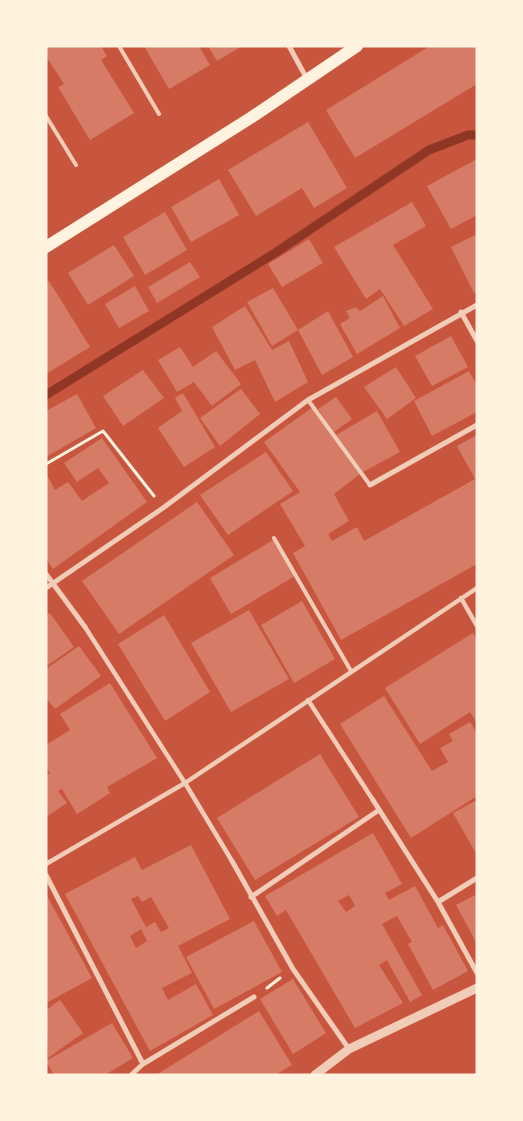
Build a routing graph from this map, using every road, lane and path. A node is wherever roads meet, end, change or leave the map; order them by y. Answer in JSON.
{"nodes":[{"id":1,"x":119,"y":46,"type":"edge"},
{"id":2,"x":289,"y":46,"type":"edge"},
{"id":3,"x":357,"y":46,"type":"edge"},
{"id":4,"x":308,"y":80,"type":"junction"},
{"id":5,"x":159,"y":114,"type":"dead end"},
{"id":6,"x":46,"y":116,"type":"edge"},
{"id":7,"x":76,"y":165,"type":"dead end"},
{"id":8,"x":46,"y":247,"type":"edge"},
{"id":9,"x":477,"y":305,"type":"edge"},
{"id":10,"x":461,"y":312,"type":"junction"},
{"id":11,"x":477,"y":341,"type":"edge"},
{"id":12,"x":308,"y":400,"type":"junction"},
{"id":13,"x":477,"y":425,"type":"edge"},
{"id":14,"x":46,"y":464,"type":"edge"},
{"id":15,"x":370,"y":485,"type":"joint"},
{"id":16,"x":163,"y":508,"type":"junction"},
{"id":17,"x":274,"y":538,"type":"dead end"},
{"id":18,"x":46,"y":574,"type":"edge"},
{"id":19,"x":52,"y":583,"type":"junction"},
{"id":20,"x":46,"y":588,"type":"edge"},
{"id":21,"x":477,"y":588,"type":"edge"},
{"id":22,"x":460,"y":598,"type":"junction"},
{"id":23,"x":477,"y":626,"type":"edge"},
{"id":24,"x":85,"y":627,"type":"joint"},
{"id":25,"x":351,"y":671,"type":"junction"},
{"id":26,"x":308,"y":700,"type":"junction"},
{"id":27,"x":185,"y":783,"type":"junction"},
{"id":28,"x":373,"y":800,"type":"joint"},
{"id":29,"x":380,"y":810,"type":"junction"},
{"id":30,"x":232,"y":861,"type":"joint"},
{"id":31,"x":46,"y":864,"type":"edge"},
{"id":32,"x":46,"y":875,"type":"edge"},
{"id":33,"x":477,"y":878,"type":"edge"},
{"id":34,"x":251,"y":896,"type":"junction"},
{"id":35,"x":438,"y":902,"type":"junction"},
{"id":36,"x":293,"y":969,"type":"junction"},
{"id":37,"x":477,"y":973,"type":"edge"},
{"id":38,"x":477,"y":988,"type":"edge"},
{"id":39,"x":254,"y":996,"type":"joint"},
{"id":40,"x":349,"y":1049,"type":"junction"},
{"id":41,"x":143,"y":1064,"type":"junction"},
{"id":42,"x":131,"y":1075,"type":"edge"},
{"id":43,"x":315,"y":1075,"type":"edge"}],
"edges":[{"from":1,"to":5,"type":"lane"},
{"from":2,"to":4,"type":"street"},
{"from":3,"to":4,"type":"main road"},
{"from":4,"to":8,"type":"main road"},
{"from":6,"to":7,"type":"lane"},
{"from":9,"to":10,"type":"street"},
{"from":10,"to":11,"type":"street"},
{"from":10,"to":12,"type":"street"},
{"from":12,"to":15,"type":"lane"},
{"from":12,"to":16,"type":"street"},
{"from":13,"to":15,"type":"street"},
{"from":14,"to":16,"type":"path"},
{"from":16,"to":19,"type":"street"},
{"from":17,"to":25,"type":"lane"},
{"from":18,"to":19,"type":"street"},
{"from":19,"to":20,"type":"street"},
{"from":19,"to":24,"type":"street"},
{"from":21,"to":22,"type":"street"},
{"from":22,"to":23,"type":"street"},
{"from":22,"to":25,"type":"street"},
{"from":24,"to":27,"type":"street"},
{"from":25,"to":26,"type":"street"},
{"from":26,"to":27,"type":"street"},
{"from":26,"to":28,"type":"street"},
{"from":27,"to":30,"type":"street"},
{"from":27,"to":31,"type":"street"},
{"from":28,"to":29,"type":"street"},
{"from":29,"to":34,"type":"street"},
{"from":29,"to":35,"type":"street"},
{"from":30,"to":34,"type":"street"},
{"from":32,"to":41,"type":"street"},
{"from":33,"to":35,"type":"street"},
{"from":34,"to":36,"type":"street"},
{"from":35,"to":37,"type":"street"},
{"from":36,"to":39,"type":"path"},
{"from":36,"to":40,"type":"street"},
{"from":38,"to":40,"type":"street"},
{"from":39,"to":41,"type":"street"},
{"from":40,"to":43,"type":"street"},
{"from":41,"to":42,"type":"street"}]}
